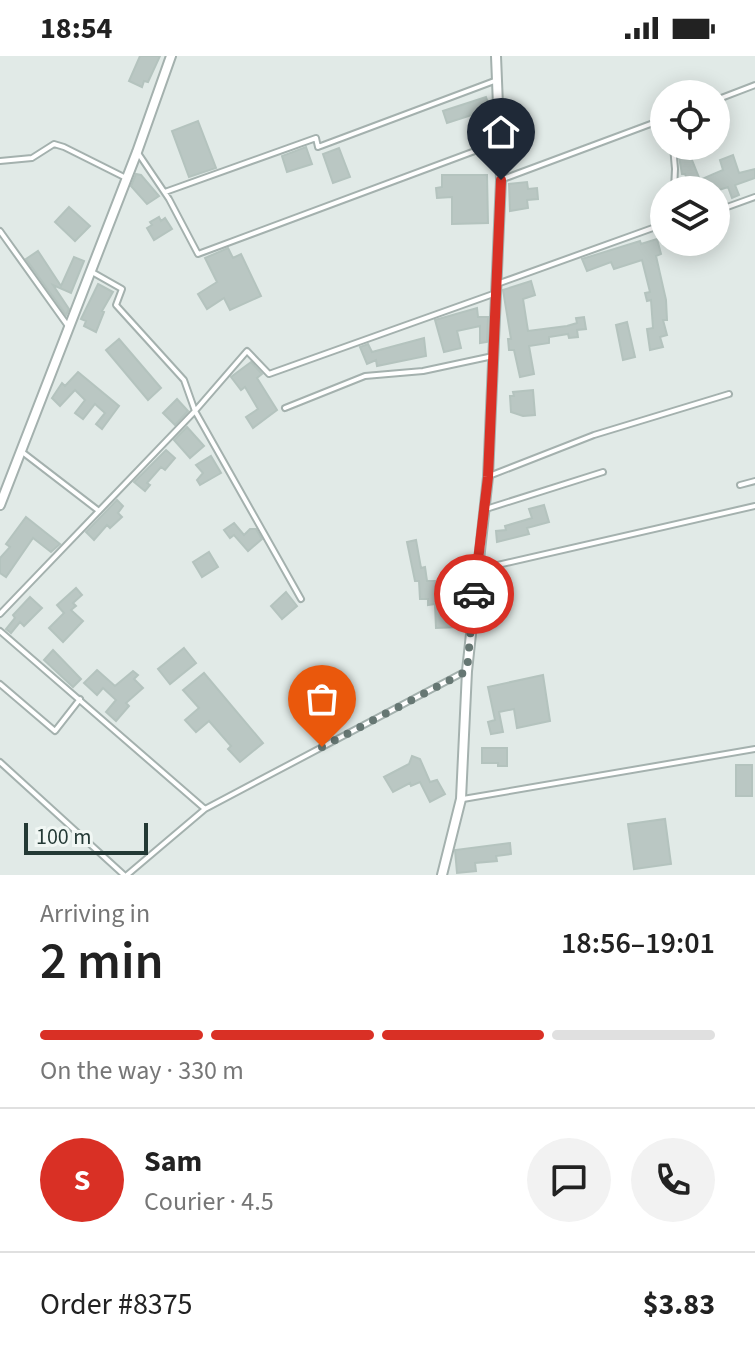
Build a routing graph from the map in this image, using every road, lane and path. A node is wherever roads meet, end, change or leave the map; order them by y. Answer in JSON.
{"nodes":[{"id":1,"x":171,"y":56,"type":"edge"},
{"id":2,"x":496,"y":56,"type":"edge"},
{"id":3,"x":497,"y":80,"type":"junction"},
{"id":4,"x":755,"y":85,"type":"edge"},
{"id":5,"x":730,"y":95,"type":"edge"},
{"id":6,"x":650,"y":124,"type":"edge"},
{"id":7,"x":501,"y":141,"type":"junction"},
{"id":8,"x":137,"y":152,"type":"junction"},
{"id":9,"x":0,"y":161,"type":"edge"},
{"id":10,"x":126,"y":178,"type":"junction"},
{"id":11,"x":501,"y":180,"type":"junction"},
{"id":12,"x":165,"y":192,"type":"junction"},
{"id":13,"x":755,"y":197,"type":"edge"},
{"id":14,"x":730,"y":206,"type":"edge"},
{"id":15,"x":650,"y":229,"type":"edge"},
{"id":16,"x":0,"y":231,"type":"edge"},
{"id":17,"x":90,"y":271,"type":"junction"},
{"id":18,"x":497,"y":288,"type":"junction"},
{"id":19,"x":69,"y":328,"type":"junction"},
{"id":20,"x":495,"y":356,"type":"junction"},
{"id":21,"x":729,"y":394,"type":"dead end"},
{"id":22,"x":285,"y":408,"type":"dead end"},
{"id":23,"x":195,"y":411,"type":"junction"},
{"id":24,"x":21,"y":451,"type":"junction"},
{"id":25,"x":603,"y":472,"type":"dead end"},
{"id":26,"x":488,"y":477,"type":"junction"},
{"id":27,"x":755,"y":481,"type":"edge"},
{"id":28,"x":740,"y":485,"type":"dead end"},
{"id":29,"x":0,"y":504,"type":"edge"},
{"id":30,"x":755,"y":506,"type":"edge"},
{"id":31,"x":484,"y":510,"type":"junction"},
{"id":32,"x":99,"y":511,"type":"junction"},
{"id":33,"x":476,"y":570,"type":"junction"},
{"id":34,"x":301,"y":599,"type":"dead end"},
{"id":35,"x":0,"y":614,"type":"edge"},
{"id":36,"x":0,"y":631,"type":"edge"},
{"id":37,"x":467,"y":671,"type":"junction"},
{"id":38,"x":0,"y":684,"type":"edge"},
{"id":39,"x":81,"y":698,"type":"junction"},
{"id":40,"x":755,"y":749,"type":"edge"},
{"id":41,"x":0,"y":762,"type":"edge"},
{"id":42,"x":461,"y":799,"type":"junction"},
{"id":43,"x":205,"y":809,"type":"junction"},
{"id":44,"x":126,"y":875,"type":"edge"},
{"id":45,"x":442,"y":875,"type":"edge"}],
"edges":[{"from":1,"to":8,"type":"street"},
{"from":2,"to":3,"type":"street"},
{"from":3,"to":7,"type":"street"},
{"from":3,"to":12,"type":"lane"},
{"from":4,"to":5,"type":"lane"},
{"from":6,"to":11,"type":"lane"},
{"from":7,"to":11,"type":"street"},
{"from":7,"to":12,"type":"lane"},
{"from":8,"to":10,"type":"street"},
{"from":8,"to":12,"type":"lane"},
{"from":9,"to":10,"type":"lane"},
{"from":10,"to":17,"type":"street"},
{"from":11,"to":18,"type":"street"},
{"from":13,"to":14,"type":"lane"},
{"from":15,"to":18,"type":"lane"},
{"from":16,"to":19,"type":"lane"},
{"from":17,"to":19,"type":"street"},
{"from":17,"to":23,"type":"lane"},
{"from":18,"to":20,"type":"street"},
{"from":18,"to":23,"type":"lane"},
{"from":19,"to":24,"type":"street"},
{"from":20,"to":22,"type":"lane"},
{"from":20,"to":26,"type":"street"},
{"from":21,"to":26,"type":"lane"},
{"from":23,"to":32,"type":"lane"},
{"from":23,"to":34,"type":"lane"},
{"from":24,"to":29,"type":"street"},
{"from":24,"to":32,"type":"lane"},
{"from":25,"to":31,"type":"lane"},
{"from":26,"to":31,"type":"street"},
{"from":27,"to":28,"type":"lane"},
{"from":30,"to":33,"type":"lane"},
{"from":31,"to":33,"type":"street"},
{"from":32,"to":35,"type":"lane"},
{"from":33,"to":37,"type":"street"},
{"from":36,"to":39,"type":"lane"},
{"from":37,"to":42,"type":"street"},
{"from":37,"to":43,"type":"lane"},
{"from":38,"to":39,"type":"lane"},
{"from":39,"to":43,"type":"lane"},
{"from":40,"to":42,"type":"lane"},
{"from":41,"to":44,"type":"lane"},
{"from":42,"to":45,"type":"street"},
{"from":43,"to":44,"type":"lane"}]}
